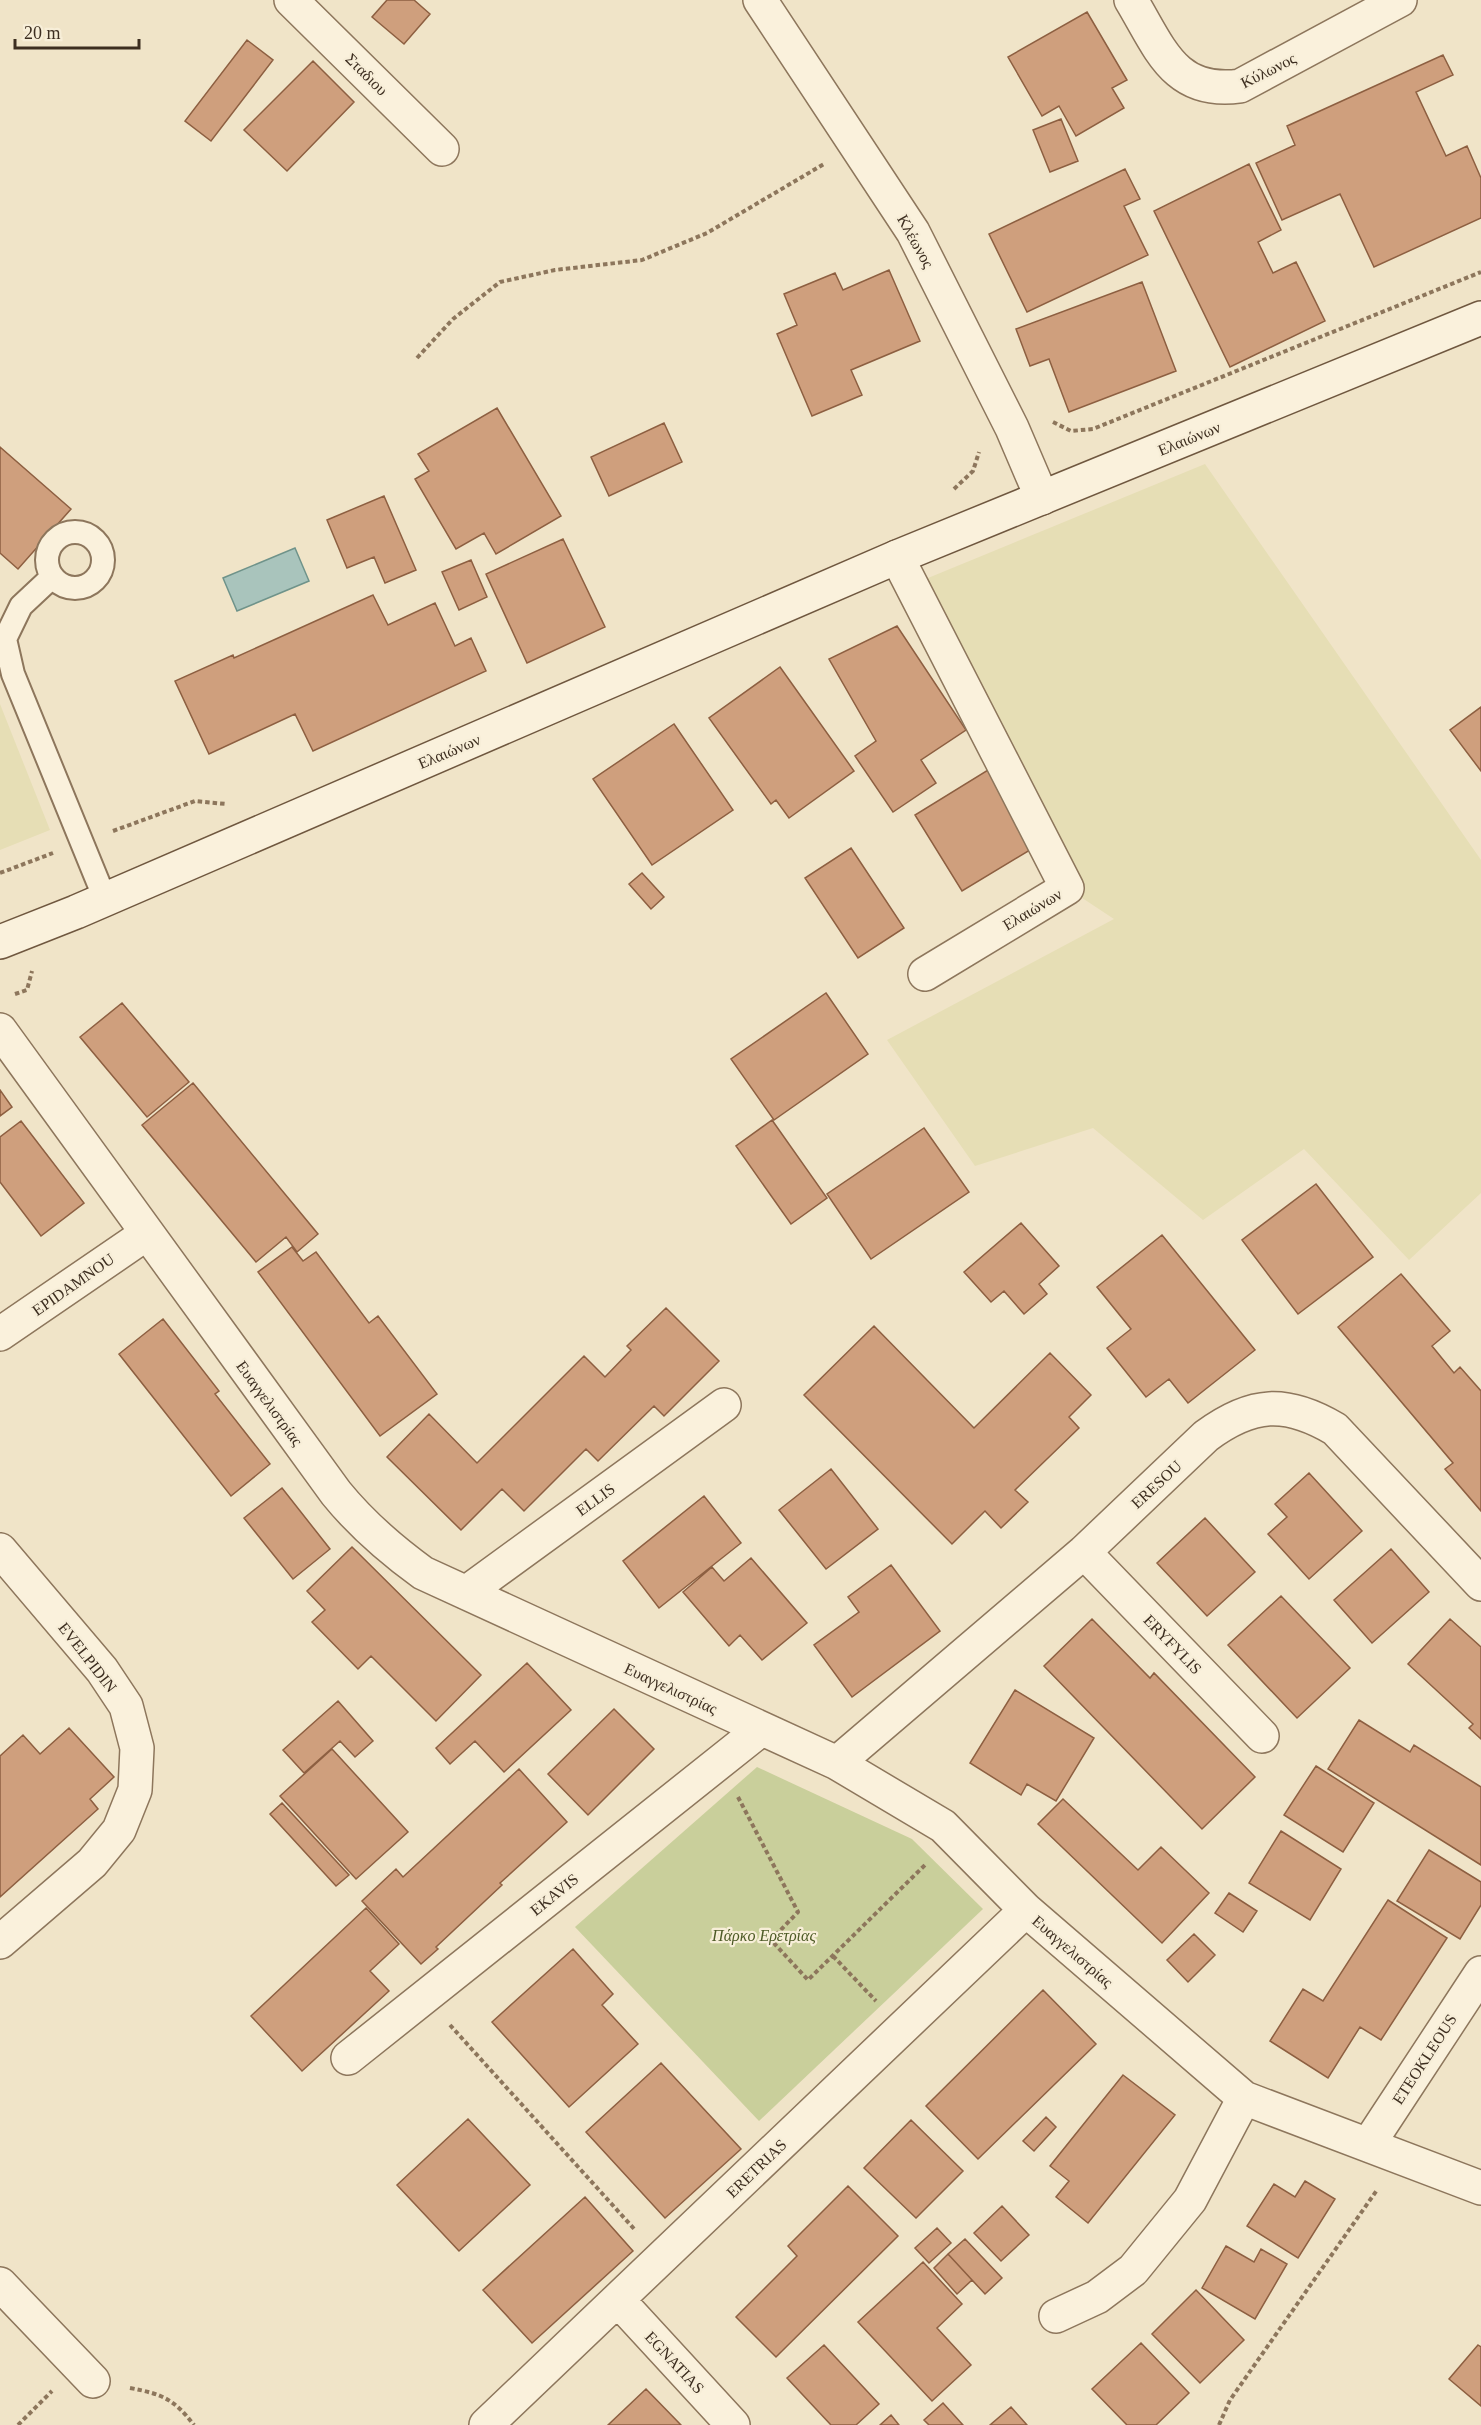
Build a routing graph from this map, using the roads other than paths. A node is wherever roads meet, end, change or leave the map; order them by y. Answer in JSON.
{"nodes":[{"id":1,"x":291,"y":0,"type":"edge"},
{"id":2,"x":760,"y":0,"type":"edge"},
{"id":3,"x":1131,"y":0,"type":"edge"},
{"id":4,"x":1400,"y":0,"type":"edge"},
{"id":5,"x":442,"y":149,"type":"dead end"},
{"id":6,"x":1481,"y":318,"type":"edge"},
{"id":7,"x":1042,"y":498,"type":"junction"},
{"id":8,"x":897,"y":557,"type":"junction"},
{"id":9,"x":52,"y":577,"type":"dead end"},
{"id":10,"x":105,"y":899,"type":"junction"},
{"id":11,"x":0,"y":942,"type":"edge"},
{"id":12,"x":925,"y":974,"type":"dead end"},
{"id":13,"x":0,"y":1030,"type":"edge"},
{"id":14,"x":146,"y":1234,"type":"junction"},
{"id":15,"x":0,"y":1334,"type":"edge"},
{"id":16,"x":724,"y":1405,"type":"dead end"},
{"id":17,"x":0,"y":1550,"type":"edge"},
{"id":18,"x":1084,"y":1552,"type":"junction"},
{"id":19,"x":1481,"y":1584,"type":"edge"},
{"id":20,"x":467,"y":1592,"type":"junction"},
{"id":21,"x":760,"y":1730,"type":"junction"},
{"id":22,"x":1262,"y":1736,"type":"dead end"},
{"id":23,"x":837,"y":1763,"type":"junction"},
{"id":24,"x":1026,"y":1910,"type":"junction"},
{"id":25,"x":0,"y":1942,"type":"edge"},
{"id":26,"x":1481,"y":1973,"type":"edge"},
{"id":27,"x":348,"y":2058,"type":"dead end"},
{"id":28,"x":1244,"y":2098,"type":"junction"},
{"id":29,"x":1368,"y":2145,"type":"junction"},
{"id":30,"x":1481,"y":2188,"type":"edge"},
{"id":31,"x":0,"y":2284,"type":"edge"},
{"id":32,"x":618,"y":2300,"type":"junction"},
{"id":33,"x":1056,"y":2316,"type":"dead end"},
{"id":34,"x":85,"y":2373,"type":"road end"},
{"id":35,"x":486,"y":2425,"type":"edge"},
{"id":36,"x":733,"y":2425,"type":"edge"}],
"edges":[{"from":1,"to":5,"type":"street","name":"Σταδιου"},
{"from":2,"to":7,"type":"street","name":"Κλέωνος"},
{"from":3,"to":4,"type":"street","name":"Κύλωνος"},
{"from":6,"to":7,"type":"street","name":"Ελαιώνων"},
{"from":7,"to":8,"type":"street","name":"Ελαιώνων"},
{"from":8,"to":10,"type":"street","name":"Ελαιώνων"},
{"from":8,"to":12,"type":"street","name":"Ελαιώνων"},
{"from":9,"to":10,"type":"lane"},
{"from":10,"to":11,"type":"street","name":"Ελαιώνων"},
{"from":13,"to":14,"type":"street","name":"Ευαγγελιστρίας"},
{"from":14,"to":15,"type":"street","name":"EPIDAMNOU"},
{"from":14,"to":20,"type":"street","name":"Ευαγγελιστρίας"},
{"from":16,"to":20,"type":"street","name":"ELLIS"},
{"from":17,"to":25,"type":"street","name":"EVELPIDIN"},
{"from":18,"to":19,"type":"street","name":"ERESOU"},
{"from":18,"to":22,"type":"street","name":"ERYFYLIS"},
{"from":18,"to":23,"type":"street","name":"ERESOU"},
{"from":20,"to":21,"type":"street","name":"Ευαγγελιστρίας"},
{"from":21,"to":23,"type":"street","name":"Ευαγγελιστρίας"},
{"from":21,"to":27,"type":"street","name":"EKAVIS"},
{"from":23,"to":24,"type":"street","name":"Ευαγγελιστρίας"},
{"from":24,"to":28,"type":"street","name":"Ευαγγελιστρίας"},
{"from":24,"to":32,"type":"street","name":"ERETRIAS"},
{"from":26,"to":29,"type":"street","name":"ETEOKLEOUS"},
{"from":28,"to":29,"type":"street","name":"Ευαγγελιστρίας"},
{"from":28,"to":33,"type":"street"},
{"from":29,"to":30,"type":"street","name":"Ευαγγελιστρίας"},
{"from":31,"to":34,"type":"street"},
{"from":32,"to":35,"type":"street","name":"ERETRIAS"},
{"from":32,"to":36,"type":"street","name":"EGNATIAS"}]}
